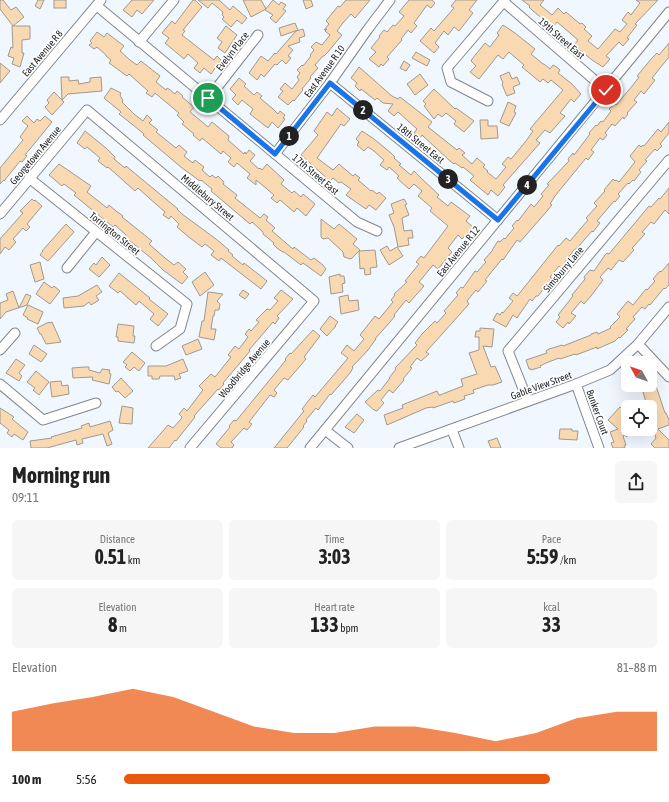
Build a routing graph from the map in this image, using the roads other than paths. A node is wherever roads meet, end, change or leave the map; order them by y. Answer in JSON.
{"nodes":[{"id":1,"x":174,"y":0,"type":"edge"},
{"id":2,"x":390,"y":0,"type":"edge"},
{"id":3,"x":504,"y":1,"type":"edge"},
{"id":4,"x":99,"y":3,"type":"edge"},
{"id":5,"x":669,"y":12,"type":"edge"},
{"id":6,"x":258,"y":35,"type":"dead end"},
{"id":7,"x":139,"y":42,"type":"junction"},
{"id":8,"x":330,"y":83,"type":"junction"},
{"id":9,"x":606,"y":90,"type":"junction"},
{"id":10,"x":208,"y":98,"type":"junction"},
{"id":11,"x":488,"y":101,"type":"dead end"},
{"id":12,"x":87,"y":110,"type":"joint"},
{"id":13,"x":0,"y":120,"type":"edge"},
{"id":14,"x":275,"y":154,"type":"junction"},
{"id":15,"x":669,"y":160,"type":"edge"},
{"id":16,"x":30,"y":178,"type":"junction"},
{"id":17,"x":0,"y":214,"type":"edge"},
{"id":18,"x":498,"y":220,"type":"junction"},
{"id":19,"x":377,"y":231,"type":"dead end"},
{"id":20,"x":96,"y":232,"type":"junction"},
{"id":21,"x":67,"y":268,"type":"dead end"},
{"id":22,"x":314,"y":301,"type":"joint"},
{"id":23,"x":669,"y":307,"type":"edge"},
{"id":24,"x":15,"y":333,"type":"dead end"},
{"id":25,"x":638,"y":344,"type":"junction"},
{"id":26,"x":156,"y":346,"type":"dead end"},
{"id":27,"x":0,"y":350,"type":"edge"},
{"id":28,"x":669,"y":377,"type":"edge"},
{"id":29,"x":0,"y":384,"type":"edge"},
{"id":30,"x":576,"y":384,"type":"junction"},
{"id":31,"x":528,"y":401,"type":"junction"},
{"id":32,"x":96,"y":403,"type":"dead end"},
{"id":33,"x":325,"y":430,"type":"junction"},
{"id":34,"x":452,"y":430,"type":"junction"},
{"id":35,"x":190,"y":448,"type":"edge"},
{"id":36,"x":310,"y":448,"type":"edge"},
{"id":37,"x":348,"y":448,"type":"edge"},
{"id":38,"x":399,"y":448,"type":"edge"},
{"id":39,"x":459,"y":448,"type":"edge"},
{"id":40,"x":599,"y":448,"type":"edge"}],
"edges":[{"from":1,"to":7,"type":"street"},
{"from":2,"to":8,"type":"street","name":"East Avenue R 10"},
{"from":3,"to":9,"type":"street","name":"19th Street East"},
{"from":3,"to":11,"type":"street"},
{"from":4,"to":7,"type":"street","name":"17th Street East"},
{"from":4,"to":13,"type":"street","name":"East Avenue R 8"},
{"from":5,"to":9,"type":"street","name":"East Avenue R 12"},
{"from":6,"to":10,"type":"street","name":"Evelyn Place"},
{"from":7,"to":10,"type":"street","name":"17th Street East"},
{"from":8,"to":14,"type":"street","name":"East Avenue R 10"},
{"from":8,"to":18,"type":"street","name":"18th Street East"},
{"from":9,"to":18,"type":"street","name":"East Avenue R 12"},
{"from":10,"to":14,"type":"street","name":"17th Street East"},
{"from":12,"to":16,"type":"street","name":"Georgetown Avenue"},
{"from":12,"to":22,"type":"street","name":"Middlebury Street"},
{"from":14,"to":19,"type":"street","name":"17th Street East"},
{"from":15,"to":31,"type":"street","name":"Simsburry Lane"},
{"from":16,"to":17,"type":"street","name":"Georgetown Avenue"},
{"from":16,"to":20,"type":"street","name":"Torrington Street"},
{"from":18,"to":33,"type":"street","name":"East Avenue R 12"},
{"from":20,"to":21,"type":"street"},
{"from":20,"to":26,"type":"street","name":"Torrington Street"},
{"from":22,"to":35,"type":"street","name":"Woodbridge Avenue"},
{"from":23,"to":25,"type":"street","name":"Gable View Street"},
{"from":24,"to":27,"type":"street"},
{"from":25,"to":28,"type":"street"},
{"from":25,"to":30,"type":"street","name":"Gable View Street"},
{"from":29,"to":32,"type":"street"},
{"from":30,"to":31,"type":"street","name":"Gable View Street"},
{"from":30,"to":40,"type":"street","name":"Bunker Court"},
{"from":31,"to":34,"type":"street","name":"Gable View Street"},
{"from":33,"to":36,"type":"street","name":"East Avenue R 12"},
{"from":33,"to":37,"type":"street"},
{"from":34,"to":38,"type":"street","name":"Gable View Street"},
{"from":34,"to":39,"type":"street"}]}
